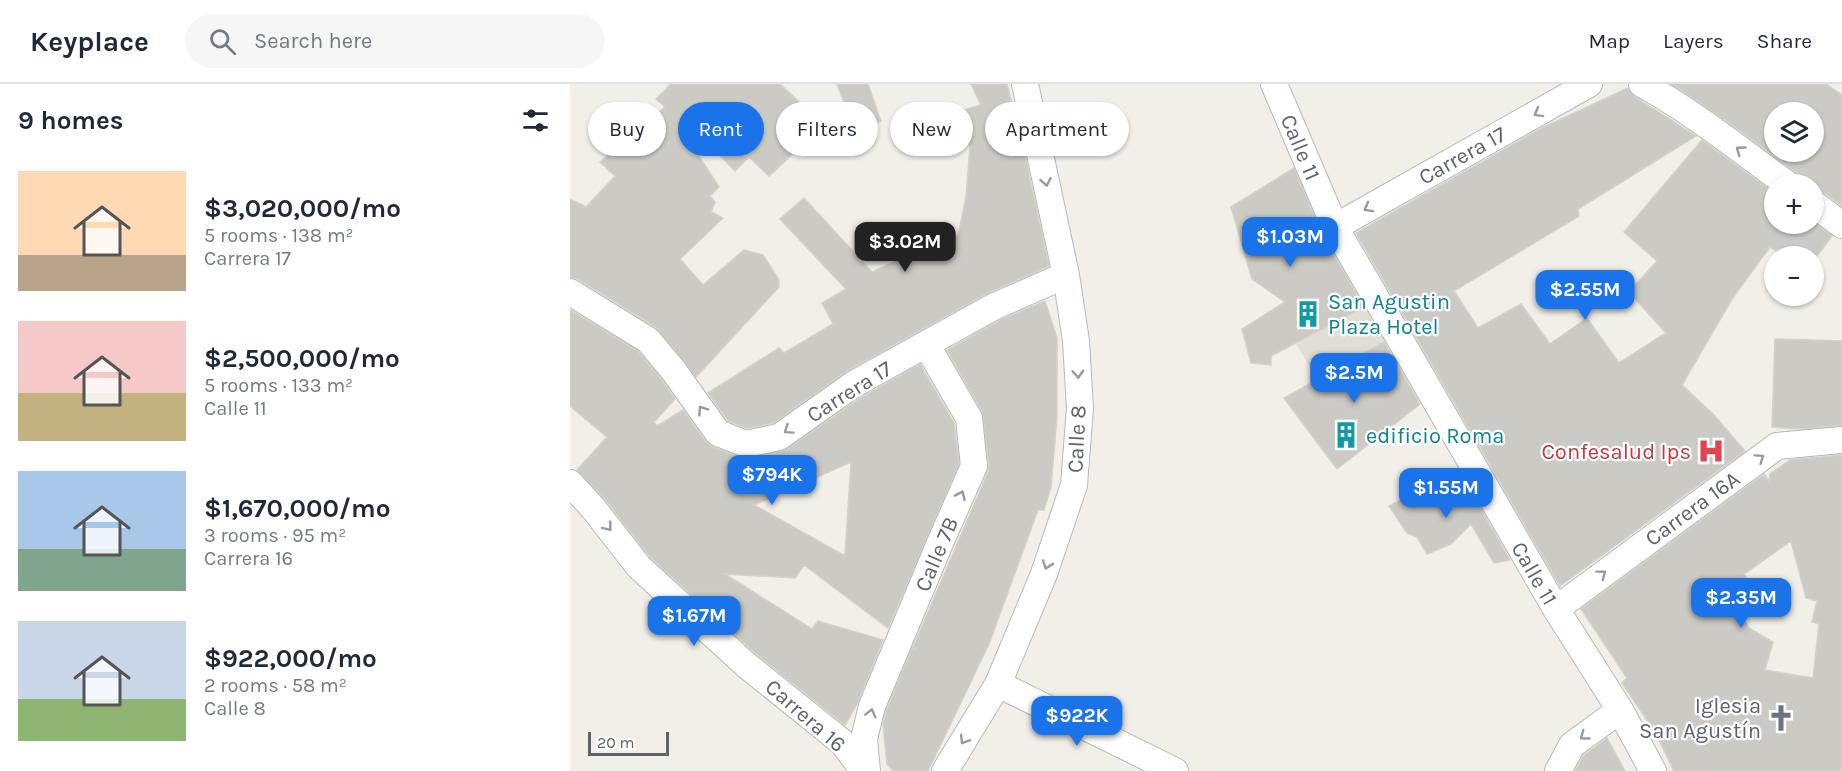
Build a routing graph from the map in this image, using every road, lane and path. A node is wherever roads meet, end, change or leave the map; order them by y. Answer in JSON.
{"nodes":[{"id":1,"x":1025,"y":84,"type":"edge"},
{"id":2,"x":1274,"y":84,"type":"edge"},
{"id":3,"x":1589,"y":84,"type":"edge"},
{"id":4,"x":1642,"y":84,"type":"edge"},
{"id":5,"x":1774,"y":174,"type":"edge"},
{"id":6,"x":1824,"y":212,"type":"edge"},
{"id":7,"x":1842,"y":225,"type":"edge"},
{"id":8,"x":1335,"y":227,"type":"junction"},
{"id":9,"x":1066,"y":275,"type":"junction"},
{"id":10,"x":570,"y":292,"type":"edge"},
{"id":11,"x":926,"y":344,"type":"junction"},
{"id":12,"x":1842,"y":440,"type":"edge"},
{"id":13,"x":570,"y":483,"type":"edge"},
{"id":14,"x":1556,"y":609,"type":"junction"},
{"id":15,"x":998,"y":684,"type":"junction"},
{"id":16,"x":1620,"y":711,"type":"junction"},
{"id":17,"x":866,"y":771,"type":"edge"},
{"id":18,"x":945,"y":771,"type":"edge"},
{"id":19,"x":1175,"y":771,"type":"edge"},
{"id":20,"x":1558,"y":771,"type":"edge"},
{"id":21,"x":1653,"y":771,"type":"edge"}],
"edges":[{"from":1,"to":9,"type":"street","name":"Calle 8","one_way":true},
{"from":2,"to":8,"type":"street","name":"Calle 11"},
{"from":3,"to":8,"type":"street","name":"Carrera 17","one_way":true},
{"from":5,"to":4,"type":"street","one_way":true},
{"from":6,"to":7,"type":"street"},
{"from":8,"to":14,"type":"street","name":"Calle 11"},
{"from":9,"to":11,"type":"street","name":"Carrera 17"},
{"from":9,"to":15,"type":"street","name":"Calle 8","one_way":true},
{"from":11,"to":10,"type":"street","name":"Carrera 17","one_way":true},
{"from":17,"to":11,"type":"street","name":"Calle 7B","one_way":true},
{"from":14,"to":12,"type":"street","name":"Carrera 16A","one_way":true},
{"from":13,"to":17,"type":"street","name":"Carrera 16","one_way":true},
{"from":14,"to":16,"type":"street","name":"Calle 11"},
{"from":15,"to":18,"type":"street","name":"Calle 8","one_way":true},
{"from":15,"to":19,"type":"street"},
{"from":16,"to":20,"type":"street","one_way":true},
{"from":16,"to":21,"type":"street","name":"Calle 11"}]}
